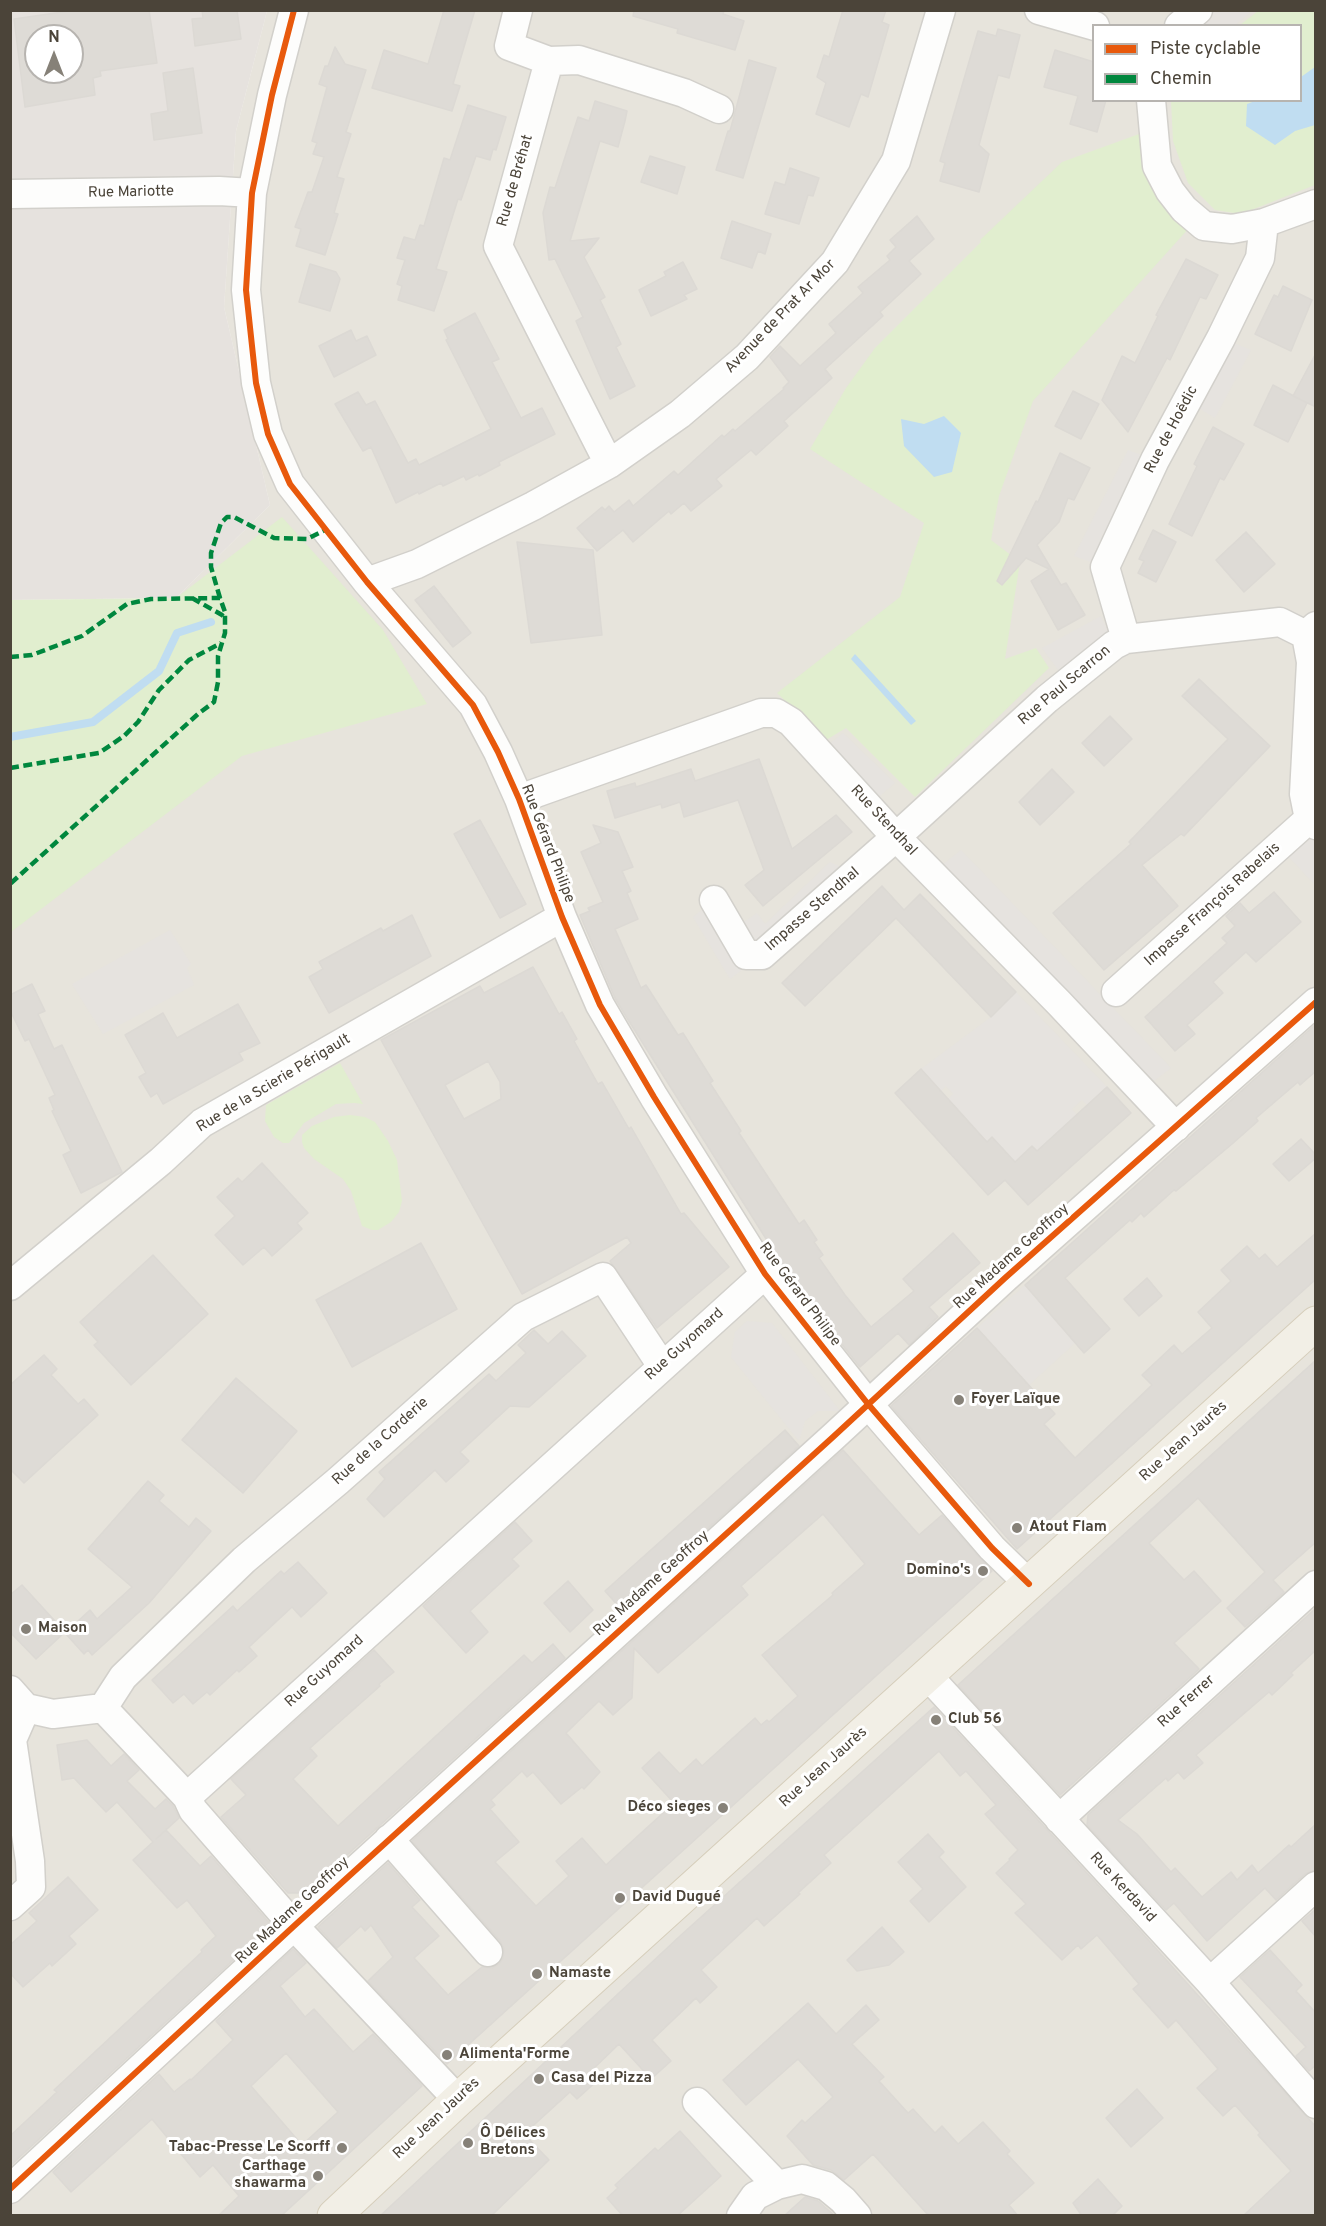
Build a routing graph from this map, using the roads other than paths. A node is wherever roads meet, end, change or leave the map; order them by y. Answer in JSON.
{"nodes":[{"id":1,"x":294,"y":10,"type":"edge"},
{"id":2,"x":518,"y":10,"type":"edge"},
{"id":3,"x":941,"y":10,"type":"edge"},
{"id":4,"x":1039,"y":10,"type":"edge"},
{"id":5,"x":1198,"y":10,"type":"edge"},
{"id":6,"x":1181,"y":24,"type":"edge"},
{"id":7,"x":1092,"y":25,"type":"edge"},
{"id":8,"x":549,"y":61,"type":"junction"},
{"id":9,"x":1151,"y":102,"type":"edge"},
{"id":10,"x":718,"y":109,"type":"dead end"},
{"id":11,"x":252,"y":193,"type":"junction"},
{"id":12,"x":10,"y":194,"type":"edge"},
{"id":13,"x":1316,"y":204,"type":"edge"},
{"id":14,"x":1264,"y":223,"type":"junction"},
{"id":15,"x":609,"y":464,"type":"junction"},
{"id":16,"x":367,"y":582,"type":"junction"},
{"id":17,"x":1311,"y":631,"type":"edge"},
{"id":18,"x":1126,"y":639,"type":"junction"},
{"id":19,"x":519,"y":800,"type":"junction"},
{"id":20,"x":1312,"y":822,"type":"edge"},
{"id":21,"x":896,"y":837,"type":"junction"},
{"id":22,"x":714,"y":900,"type":"dead end"},
{"id":23,"x":562,"y":917,"type":"junction"},
{"id":24,"x":1116,"y":992,"type":"dead end"},
{"id":25,"x":1316,"y":1002,"type":"edge"},
{"id":26,"x":1176,"y":1126,"type":"junction"},
{"id":27,"x":765,"y":1274,"type":"junction"},
{"id":28,"x":10,"y":1286,"type":"edge"},
{"id":29,"x":1316,"y":1323,"type":"edge"},
{"id":30,"x":662,"y":1366,"type":"junction"},
{"id":31,"x":868,"y":1404,"type":"junction"},
{"id":32,"x":1029,"y":1584,"type":"junction"},
{"id":33,"x":1316,"y":1585,"type":"edge"},
{"id":34,"x":927,"y":1675,"type":"junction"},
{"id":35,"x":18,"y":1699,"type":"edge"},
{"id":36,"x":103,"y":1708,"type":"junction"},
{"id":37,"x":187,"y":1797,"type":"junction"},
{"id":38,"x":1059,"y":1819,"type":"junction"},
{"id":39,"x":389,"y":1839,"type":"junction"},
{"id":40,"x":1316,"y":1886,"type":"edge"},
{"id":41,"x":10,"y":1906,"type":"edge"},
{"id":42,"x":294,"y":1926,"type":"junction"},
{"id":43,"x":488,"y":1952,"type":"dead end"},
{"id":44,"x":1210,"y":1982,"type":"junction"},
{"id":45,"x":458,"y":2100,"type":"junction"},
{"id":46,"x":697,"y":2102,"type":"dead end"},
{"id":47,"x":1316,"y":2104,"type":"edge"},
{"id":48,"x":777,"y":2185,"type":"junction"},
{"id":49,"x":10,"y":2189,"type":"edge"},
{"id":50,"x":334,"y":2216,"type":"edge"},
{"id":51,"x":741,"y":2216,"type":"edge"},
{"id":52,"x":857,"y":2216,"type":"edge"}],
"edges":[{"from":1,"to":11,"type":"street","name":"Rue Gérard Philipe"},
{"from":2,"to":8,"type":"street"},
{"from":3,"to":15,"type":"street","name":"Avenue de Prat Ar Mor"},
{"from":4,"to":7,"type":"street"},
{"from":5,"to":6,"type":"street"},
{"from":8,"to":10,"type":"street"},
{"from":8,"to":15,"type":"street","name":"Rue de Bréhat"},
{"from":9,"to":14,"type":"street"},
{"from":11,"to":12,"type":"street","name":"Rue Mariotte"},
{"from":11,"to":16,"type":"street","name":"Rue Gérard Philipe"},
{"from":13,"to":14,"type":"street"},
{"from":14,"to":18,"type":"street","name":"Rue de Hoëdic"},
{"from":15,"to":16,"type":"street","name":"Avenue de Prat Ar Mor"},
{"from":16,"to":19,"type":"street","name":"Rue Gérard Philipe"},
{"from":17,"to":18,"type":"street","name":"Rue Paul Scarron"},
{"from":17,"to":20,"type":"street"},
{"from":18,"to":21,"type":"street","name":"Rue Paul Scarron"},
{"from":19,"to":21,"type":"street","name":"Rue Stendhal"},
{"from":19,"to":23,"type":"street","name":"Rue Gérard Philipe"},
{"from":20,"to":24,"type":"street","name":"Impasse François Rabelais"},
{"from":21,"to":22,"type":"street","name":"Impasse Stendhal"},
{"from":21,"to":26,"type":"street","name":"Rue Stendhal"},
{"from":23,"to":27,"type":"street","name":"Rue Gérard Philipe"},
{"from":23,"to":28,"type":"street","name":"Rue de la Scierie Périgault"},
{"from":25,"to":26,"type":"street","name":"Rue Madame Geoffroy"},
{"from":26,"to":31,"type":"street","name":"Rue Madame Geoffroy"},
{"from":27,"to":30,"type":"street","name":"Rue Guyomard"},
{"from":27,"to":31,"type":"street","name":"Rue Gérard Philipe"},
{"from":29,"to":32,"type":"main road","name":"Rue Jean Jaurès"},
{"from":30,"to":36,"type":"street","name":"Rue de la Corderie"},
{"from":30,"to":37,"type":"street","name":"Rue Guyomard"},
{"from":31,"to":32,"type":"street","name":"Rue Gérard Philipe"},
{"from":31,"to":39,"type":"street","name":"Rue Madame Geoffroy"},
{"from":32,"to":34,"type":"main road","name":"Rue Jean Jaurès"},
{"from":33,"to":38,"type":"street","name":"Rue Ferrer"},
{"from":34,"to":38,"type":"street","name":"Rue Kerdavid"},
{"from":34,"to":45,"type":"main road","name":"Rue Jean Jaurès"},
{"from":35,"to":36,"type":"street"},
{"from":35,"to":41,"type":"street"},
{"from":36,"to":37,"type":"street"},
{"from":37,"to":42,"type":"street"},
{"from":38,"to":44,"type":"street","name":"Rue Kerdavid"},
{"from":39,"to":42,"type":"street","name":"Rue Madame Geoffroy"},
{"from":39,"to":43,"type":"street"},
{"from":40,"to":44,"type":"street"},
{"from":42,"to":45,"type":"street"},
{"from":42,"to":49,"type":"street","name":"Rue Madame Geoffroy"},
{"from":44,"to":47,"type":"street","name":"Rue Kerdavid"},
{"from":45,"to":50,"type":"main road","name":"Rue Jean Jaurès"},
{"from":46,"to":48,"type":"street"},
{"from":48,"to":51,"type":"street"},
{"from":48,"to":52,"type":"street"}]}
